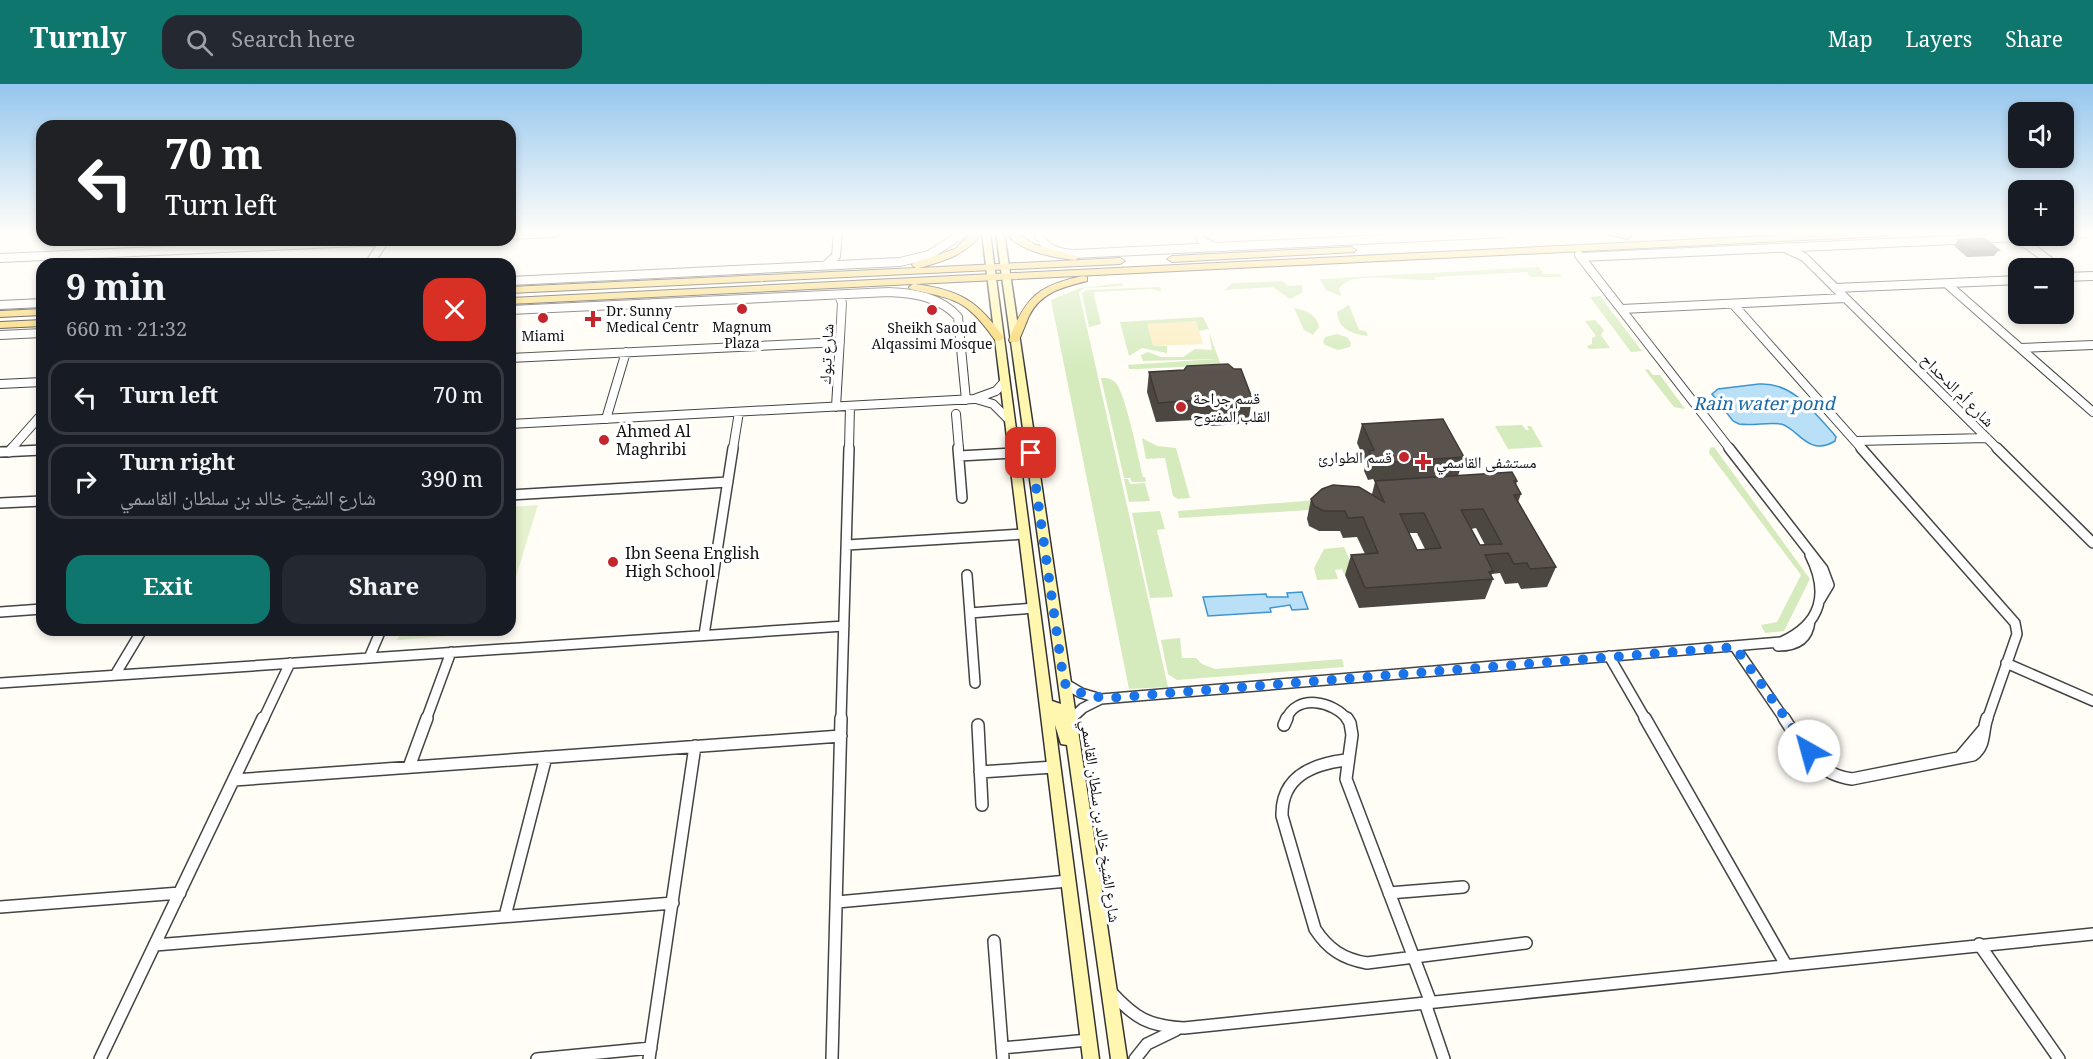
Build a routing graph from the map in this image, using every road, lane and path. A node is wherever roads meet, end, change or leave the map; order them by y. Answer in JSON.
{"nodes":[{"id":1,"x":562,"y":278,"type":"edge"},
{"id":2,"x":859,"y":278,"type":"edge"},
{"id":3,"x":870,"y":278,"type":"edge"},
{"id":4,"x":877,"y":278,"type":"edge"},
{"id":5,"x":991,"y":278,"type":"edge"},
{"id":6,"x":1007,"y":278,"type":"edge"},
{"id":7,"x":1083,"y":278,"type":"edge"},
{"id":8,"x":1598,"y":278,"type":"edge"},
{"id":9,"x":1826,"y":278,"type":"edge"},
{"id":10,"x":516,"y":281,"type":"edge"},
{"id":11,"x":2008,"y":281,"type":"edge"},
{"id":12,"x":1947,"y":284,"type":"junction"},
{"id":13,"x":825,"y":285,"type":"junction"},
{"id":14,"x":1835,"y":288,"type":"junction"},
{"id":15,"x":516,"y":290,"type":"edge"},
{"id":16,"x":855,"y":294,"type":"junction"},
{"id":17,"x":839,"y":295,"type":"junction"},
{"id":18,"x":797,"y":296,"type":"junction"},
{"id":19,"x":1845,"y":298,"type":"junction"},
{"id":20,"x":516,"y":301,"type":"edge"},
{"id":21,"x":36,"y":303,"type":"edge"},
{"id":22,"x":842,"y":303,"type":"junction"},
{"id":23,"x":1733,"y":304,"type":"junction"},
{"id":24,"x":0,"y":305,"type":"edge"},
{"id":25,"x":1622,"y":309,"type":"junction"},
{"id":26,"x":516,"y":310,"type":"edge"},
{"id":27,"x":36,"y":312,"type":"edge"},
{"id":28,"x":0,"y":314,"type":"edge"},
{"id":29,"x":36,"y":323,"type":"edge"},
{"id":30,"x":0,"y":325,"type":"edge"},
{"id":31,"x":36,"y":333,"type":"edge"},
{"id":32,"x":0,"y":335,"type":"edge"},
{"id":33,"x":999,"y":338,"type":"junction"},
{"id":34,"x":1014,"y":340,"type":"junction"},
{"id":35,"x":840,"y":342,"type":"junction"},
{"id":36,"x":2093,"y":345,"type":"edge"},
{"id":37,"x":2021,"y":348,"type":"junction"},
{"id":38,"x":626,"y":352,"type":"junction"},
{"id":39,"x":516,"y":358,"type":"edge"},
{"id":40,"x":36,"y":382,"type":"edge"},
{"id":41,"x":1004,"y":382,"type":"junction"},
{"id":42,"x":0,"y":384,"type":"edge"},
{"id":43,"x":970,"y":399,"type":"junction"},
{"id":44,"x":850,"y":406,"type":"junction"},
{"id":45,"x":836,"y":407,"type":"junction"},
{"id":46,"x":739,"y":412,"type":"junction"},
{"id":47,"x":2093,"y":412,"type":"edge"},
{"id":48,"x":956,"y":414,"type":"dead end"},
{"id":49,"x":1008,"y":418,"type":"junction"},
{"id":50,"x":606,"y":419,"type":"junction"},
{"id":51,"x":36,"y":420,"type":"edge"},
{"id":52,"x":516,"y":424,"type":"edge"},
{"id":53,"x":1987,"y":438,"type":"junction"},
{"id":54,"x":1856,"y":441,"type":"junction"},
{"id":55,"x":36,"y":450,"type":"edge"},
{"id":56,"x":5,"y":452,"type":"edge"},
{"id":57,"x":1013,"y":453,"type":"junction"},
{"id":58,"x":959,"y":456,"type":"junction"},
{"id":59,"x":728,"y":483,"type":"junction"},
{"id":60,"x":516,"y":495,"type":"edge"},
{"id":61,"x":962,"y":498,"type":"dead end"},
{"id":62,"x":36,"y":501,"type":"edge"},
{"id":63,"x":0,"y":503,"type":"edge"},
{"id":64,"x":1024,"y":534,"type":"junction"},
{"id":65,"x":2093,"y":543,"type":"edge"},
{"id":66,"x":847,"y":545,"type":"junction"},
{"id":67,"x":968,"y":575,"type":"dead end"},
{"id":68,"x":1034,"y":608,"type":"junction"},
{"id":69,"x":36,"y":609,"type":"edge"},
{"id":70,"x":0,"y":612,"type":"edge"},
{"id":71,"x":970,"y":613,"type":"junction"},
{"id":72,"x":844,"y":626,"type":"junction"},
{"id":73,"x":704,"y":635,"type":"junction"},
{"id":74,"x":138,"y":636,"type":"edge"},
{"id":75,"x":378,"y":636,"type":"edge"},
{"id":76,"x":1735,"y":647,"type":"junction"},
{"id":77,"x":451,"y":652,"type":"junction"},
{"id":78,"x":1609,"y":656,"type":"junction"},
{"id":79,"x":369,"y":658,"type":"junction"},
{"id":80,"x":290,"y":663,"type":"junction"},
{"id":81,"x":2006,"y":663,"type":"junction"},
{"id":82,"x":115,"y":675,"type":"junction"},
{"id":83,"x":0,"y":683,"type":"edge"},
{"id":84,"x":975,"y":683,"type":"dead end"},
{"id":85,"x":1064,"y":683,"type":"junction"},
{"id":86,"x":1101,"y":699,"type":"junction"},
{"id":87,"x":2093,"y":701,"type":"edge"},
{"id":88,"x":1047,"y":707,"type":"junction"},
{"id":89,"x":1069,"y":721,"type":"junction"},
{"id":90,"x":978,"y":725,"type":"dead end"},
{"id":91,"x":1284,"y":725,"type":"dead end"},
{"id":92,"x":841,"y":736,"type":"junction"},
{"id":93,"x":695,"y":746,"type":"junction"},
{"id":94,"x":1073,"y":747,"type":"junction"},
{"id":95,"x":546,"y":757,"type":"junction"},
{"id":96,"x":1346,"y":760,"type":"junction"},
{"id":97,"x":409,"y":767,"type":"junction"},
{"id":98,"x":1054,"y":767,"type":"junction"},
{"id":99,"x":980,"y":772,"type":"junction"},
{"id":100,"x":234,"y":780,"type":"junction"},
{"id":101,"x":982,"y":805,"type":"dead end"},
{"id":102,"x":1068,"y":881,"type":"junction"},
{"id":103,"x":1463,"y":886,"type":"dead end"},
{"id":104,"x":180,"y":893,"type":"junction"},
{"id":105,"x":1389,"y":893,"type":"junction"},
{"id":106,"x":837,"y":902,"type":"junction"},
{"id":107,"x":673,"y":903,"type":"junction"},
{"id":108,"x":0,"y":907,"type":"edge"},
{"id":109,"x":505,"y":916,"type":"junction"},
{"id":110,"x":2093,"y":934,"type":"edge"},
{"id":111,"x":994,"y":941,"type":"dead end"},
{"id":112,"x":1526,"y":943,"type":"dead end"},
{"id":113,"x":1979,"y":944,"type":"junction"},
{"id":114,"x":155,"y":945,"type":"junction"},
{"id":115,"x":1414,"y":958,"type":"junction"},
{"id":116,"x":1786,"y":965,"type":"junction"},
{"id":117,"x":1110,"y":990,"type":"junction"},
{"id":118,"x":1428,"y":1003,"type":"junction"},
{"id":119,"x":1184,"y":1028,"type":"junction"},
{"id":120,"x":1088,"y":1040,"type":"junction"},
{"id":121,"x":650,"y":1054,"type":"edge"},
{"id":122,"x":1003,"y":1054,"type":"edge"},
{"id":123,"x":100,"y":1059,"type":"edge"},
{"id":124,"x":537,"y":1059,"type":"edge"},
{"id":125,"x":832,"y":1059,"type":"edge"},
{"id":126,"x":1090,"y":1059,"type":"edge"},
{"id":127,"x":1119,"y":1059,"type":"edge"},
{"id":128,"x":1135,"y":1059,"type":"edge"},
{"id":129,"x":1444,"y":1059,"type":"edge"},
{"id":130,"x":2059,"y":1059,"type":"edge"}],
"edges":[{"from":1,"to":10,"type":"street"},
{"from":2,"to":15,"type":"main road"},
{"from":3,"to":13,"type":"main road"},
{"from":4,"to":33,"type":"main road"},
{"from":5,"to":33,"type":"main road"},
{"from":6,"to":34,"type":"main road","name":"شارع الشيخ خالد بن سلطان القاسمي"},
{"from":7,"to":34,"type":"main road"},
{"from":8,"to":25,"type":"street"},
{"from":9,"to":14,"type":"street","name":"شارع أم الدحداح"},
{"from":11,"to":12,"type":"street"},
{"from":12,"to":14,"type":"street"},
{"from":12,"to":37,"type":"street"},
{"from":13,"to":18,"type":"main road"},
{"from":13,"to":20,"type":"main road"},
{"from":14,"to":19,"type":"street","name":"شارع أم الدحداح"},
{"from":16,"to":17,"type":"street"},
{"from":16,"to":22,"type":"street","name":"شارع تبوك"},
{"from":16,"to":43,"type":"street"},
{"from":17,"to":18,"type":"street"},
{"from":17,"to":22,"type":"street","name":"شارع تبوك"},
{"from":18,"to":26,"type":"street"},
{"from":19,"to":23,"type":"street"},
{"from":19,"to":53,"type":"street","name":"شارع أم الدحداح"},
{"from":21,"to":24,"type":"street"},
{"from":22,"to":35,"type":"street","name":"شارع تبوك"},
{"from":23,"to":25,"type":"street"},
{"from":23,"to":54,"type":"street"},
{"from":25,"to":76,"type":"street"},
{"from":27,"to":28,"type":"main road"},
{"from":29,"to":30,"type":"main road"},
{"from":31,"to":32,"type":"street"},
{"from":33,"to":41,"type":"main road"},
{"from":34,"to":85,"type":"main road","name":"شارع الشيخ خالد بن سلطان القاسمي"},
{"from":35,"to":38,"type":"street"},
{"from":35,"to":45,"type":"street","name":"شارع تبوك"},
{"from":36,"to":37,"type":"street"},
{"from":37,"to":47,"type":"street"},
{"from":38,"to":39,"type":"street"},
{"from":38,"to":50,"type":"street"},
{"from":40,"to":42,"type":"street"},
{"from":41,"to":43,"type":"street"},
{"from":41,"to":49,"type":"main road"},
{"from":43,"to":44,"type":"street"},
{"from":43,"to":49,"type":"street"},
{"from":44,"to":45,"type":"street"},
{"from":44,"to":66,"type":"street"},
{"from":45,"to":46,"type":"street"},
{"from":46,"to":50,"type":"street"},
{"from":46,"to":59,"type":"street"},
{"from":48,"to":58,"type":"street"},
{"from":49,"to":57,"type":"main road"},
{"from":50,"to":52,"type":"street"},
{"from":51,"to":56,"type":"street"},
{"from":53,"to":54,"type":"street"},
{"from":53,"to":65,"type":"street","name":"شارع أم الدحداح"},
{"from":54,"to":81,"type":"street"},
{"from":55,"to":56,"type":"street"},
{"from":57,"to":58,"type":"street"},
{"from":57,"to":64,"type":"main road"},
{"from":58,"to":61,"type":"street"},
{"from":59,"to":60,"type":"street"},
{"from":59,"to":73,"type":"street"},
{"from":62,"to":63,"type":"street"},
{"from":64,"to":66,"type":"street"},
{"from":64,"to":68,"type":"main road"},
{"from":66,"to":72,"type":"street"},
{"from":67,"to":71,"type":"street"},
{"from":68,"to":71,"type":"street"},
{"from":68,"to":88,"type":"main road"},
{"from":69,"to":70,"type":"street"},
{"from":71,"to":84,"type":"street"},
{"from":72,"to":73,"type":"street"},
{"from":72,"to":92,"type":"street"},
{"from":73,"to":77,"type":"street"},
{"from":74,"to":82,"type":"street"},
{"from":75,"to":79,"type":"street"},
{"from":76,"to":78,"type":"street"},
{"from":76,"to":81,"type":"street"},
{"from":77,"to":79,"type":"street"},
{"from":77,"to":97,"type":"street"},
{"from":78,"to":86,"type":"street"},
{"from":78,"to":116,"type":"street"},
{"from":79,"to":80,"type":"street"},
{"from":80,"to":82,"type":"street"},
{"from":80,"to":100,"type":"street"},
{"from":81,"to":87,"type":"street"},
{"from":82,"to":83,"type":"street"},
{"from":85,"to":86,"type":"street"},
{"from":85,"to":89,"type":"main road","name":"شارع الشيخ خالد بن سلطان القاسمي"},
{"from":86,"to":89,"type":"street"},
{"from":88,"to":94,"type":"main road"},
{"from":88,"to":98,"type":"main road"},
{"from":89,"to":94,"type":"main road","name":"شارع الشيخ خالد بن سلطان القاسمي"},
{"from":90,"to":99,"type":"street"},
{"from":91,"to":96,"type":"street"},
{"from":92,"to":93,"type":"street"},
{"from":92,"to":106,"type":"street"},
{"from":93,"to":95,"type":"street"},
{"from":93,"to":107,"type":"street"},
{"from":94,"to":117,"type":"main road","name":"شارع الشيخ خالد بن سلطان القاسمي"},
{"from":95,"to":97,"type":"street"},
{"from":95,"to":109,"type":"street"},
{"from":96,"to":105,"type":"street"},
{"from":96,"to":115,"type":"street"},
{"from":97,"to":100,"type":"street"},
{"from":98,"to":99,"type":"street"},
{"from":98,"to":102,"type":"main road"},
{"from":99,"to":101,"type":"street"},
{"from":100,"to":104,"type":"street"},
{"from":102,"to":106,"type":"street"},
{"from":102,"to":120,"type":"main road"},
{"from":103,"to":105,"type":"street"},
{"from":104,"to":108,"type":"street"},
{"from":104,"to":114,"type":"street"},
{"from":105,"to":115,"type":"street"},
{"from":106,"to":125,"type":"street"},
{"from":107,"to":109,"type":"street"},
{"from":107,"to":121,"type":"street"},
{"from":109,"to":114,"type":"street"},
{"from":110,"to":113,"type":"street"},
{"from":111,"to":122,"type":"street"},
{"from":112,"to":115,"type":"street"},
{"from":113,"to":116,"type":"street"},
{"from":113,"to":130,"type":"street"},
{"from":114,"to":123,"type":"street"},
{"from":115,"to":118,"type":"street"},
{"from":116,"to":118,"type":"street"},
{"from":117,"to":119,"type":"street"},
{"from":117,"to":127,"type":"main road","name":"شارع الشيخ خالد بن سلطان القاسمي"},
{"from":118,"to":119,"type":"street"},
{"from":118,"to":129,"type":"street"},
{"from":119,"to":128,"type":"street"},
{"from":120,"to":122,"type":"street"},
{"from":120,"to":126,"type":"main road"},
{"from":121,"to":124,"type":"street"}]}
